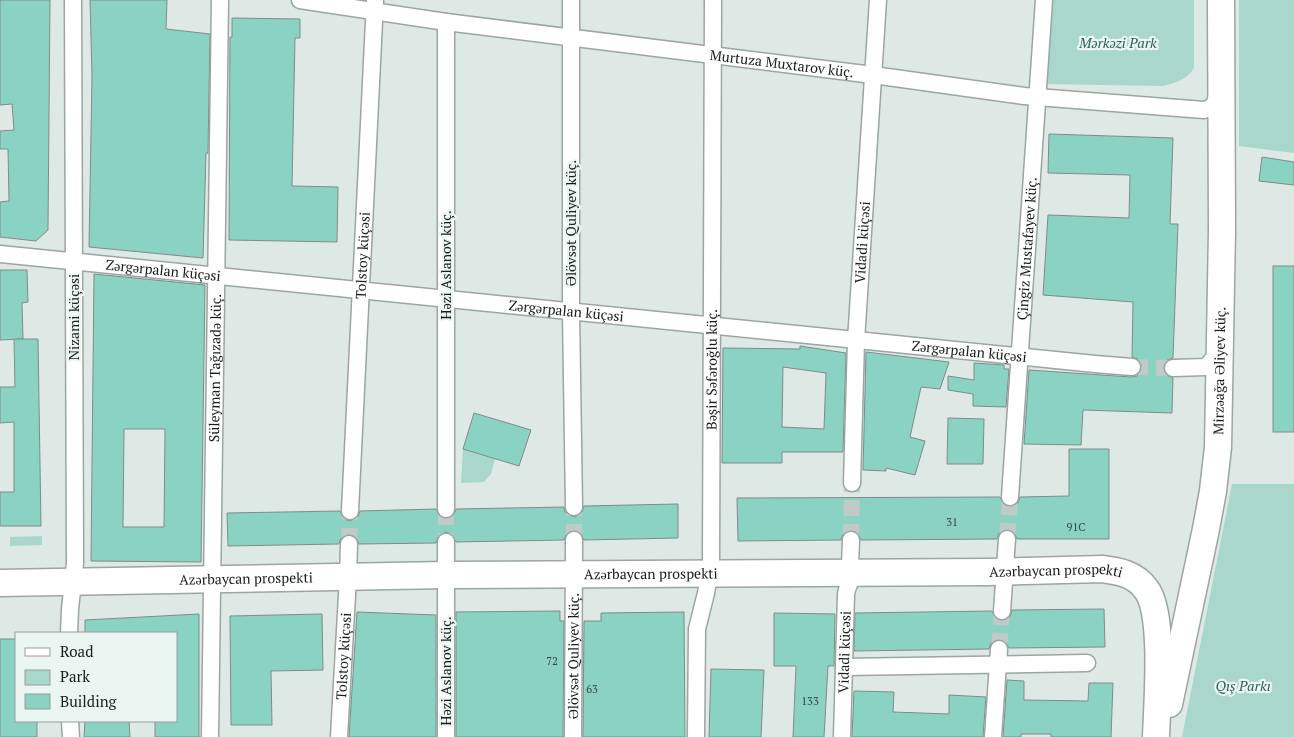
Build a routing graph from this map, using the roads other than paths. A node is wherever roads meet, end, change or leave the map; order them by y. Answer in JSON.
{"nodes":[{"id":1,"x":73,"y":0,"type":"edge"},
{"id":2,"x":220,"y":0,"type":"edge"},
{"id":3,"x":300,"y":0,"type":"edge"},
{"id":4,"x":571,"y":0,"type":"edge"},
{"id":5,"x":713,"y":0,"type":"edge"},
{"id":6,"x":878,"y":0,"type":"edge"},
{"id":7,"x":1044,"y":0,"type":"edge"},
{"id":8,"x":1221,"y":0,"type":"edge"},
{"id":9,"x":375,"y":6,"type":"edge"},
{"id":10,"x":446,"y":22,"type":"junction"},
{"id":11,"x":570,"y":38,"type":"junction"},
{"id":12,"x":713,"y":55,"type":"junction"},
{"id":13,"x":1222,"y":56,"type":"junction"},
{"id":14,"x":874,"y":75,"type":"junction"},
{"id":15,"x":1036,"y":98,"type":"junction"},
{"id":16,"x":0,"y":254,"type":"edge"},
{"id":17,"x":74,"y":261,"type":"junction"},
{"id":18,"x":215,"y":275,"type":"junction"},
{"id":19,"x":361,"y":291,"type":"junction"},
{"id":20,"x":446,"y":300,"type":"junction"},
{"id":21,"x":571,"y":312,"type":"junction"},
{"id":22,"x":711,"y":326,"type":"junction"},
{"id":23,"x":1221,"y":326,"type":"junction"},
{"id":24,"x":856,"y":341,"type":"junction"},
{"id":25,"x":1019,"y":357,"type":"junction"},
{"id":26,"x":1132,"y":366,"type":"tunnel mouth"},
{"id":27,"x":1173,"y":368,"type":"tunnel mouth"},
{"id":28,"x":852,"y":483,"type":"tunnel mouth"},
{"id":29,"x":1010,"y":497,"type":"tunnel mouth"},
{"id":30,"x":574,"y":506,"type":"tunnel mouth"},
{"id":31,"x":446,"y":509,"type":"tunnel mouth"},
{"id":32,"x":350,"y":511,"type":"tunnel mouth"},
{"id":33,"x":1007,"y":539,"type":"tunnel mouth"},
{"id":34,"x":574,"y":540,"type":"tunnel mouth"},
{"id":35,"x":851,"y":540,"type":"tunnel mouth"},
{"id":36,"x":446,"y":542,"type":"tunnel mouth"},
{"id":37,"x":349,"y":544,"type":"tunnel mouth"},
{"id":38,"x":1004,"y":572,"type":"junction"},
{"id":39,"x":848,"y":573,"type":"junction"},
{"id":40,"x":574,"y":574,"type":"junction"},
{"id":41,"x":710,"y":574,"type":"junction"},
{"id":42,"x":446,"y":576,"type":"junction"},
{"id":43,"x":348,"y":577,"type":"junction"},
{"id":44,"x":211,"y":578,"type":"junction"},
{"id":45,"x":73,"y":581,"type":"junction"},
{"id":46,"x":0,"y":583,"type":"edge"},
{"id":47,"x":1002,"y":611,"type":"tunnel mouth"},
{"id":48,"x":69,"y":632,"type":"edge"},
{"id":49,"x":999,"y":656,"type":"junction"},
{"id":50,"x":1087,"y":663,"type":"dead end"},
{"id":51,"x":845,"y":667,"type":"junction"},
{"id":52,"x":70,"y":722,"type":"edge"},
{"id":53,"x":70,"y":737,"type":"edge"},
{"id":54,"x":210,"y":737,"type":"edge"},
{"id":55,"x":339,"y":737,"type":"edge"},
{"id":56,"x":446,"y":737,"type":"edge"},
{"id":57,"x":573,"y":737,"type":"edge"},
{"id":58,"x":696,"y":737,"type":"edge"},
{"id":59,"x":842,"y":737,"type":"edge"},
{"id":60,"x":993,"y":737,"type":"edge"},
{"id":61,"x":1156,"y":737,"type":"edge"},
{"id":62,"x":1162,"y":737,"type":"edge"}],
"edges":[{"from":1,"to":17,"type":"street","name":"Nizami küçəsi"},
{"from":2,"to":18,"type":"street","name":"Süleyman Tağızadə küç."},
{"from":3,"to":9,"type":"street","name":"Murtuza Muxtarov küç."},
{"from":4,"to":11,"type":"street","name":"Əlövsət Quliyev küç."},
{"from":5,"to":12,"type":"street","name":"Bəşir Səfəroğlu küç."},
{"from":6,"to":14,"type":"street","name":"Vidadi küçəsi"},
{"from":7,"to":15,"type":"street","name":"Çingiz Mustafayev küç."},
{"from":8,"to":13,"type":"main road","name":"Mirzəağa Əliyev küç."},
{"from":9,"to":10,"type":"street","name":"Murtuza Muxtarov küç."},
{"from":9,"to":19,"type":"street","name":"Tolstoy küçəsi"},
{"from":10,"to":11,"type":"street","name":"Murtuza Muxtarov küç."},
{"from":10,"to":20,"type":"street","name":"Həzi Aslanov küç."},
{"from":11,"to":12,"type":"street","name":"Murtuza Muxtarov küç."},
{"from":11,"to":21,"type":"street","name":"Əlövsət Quliyev küç."},
{"from":12,"to":14,"type":"street","name":"Murtuza Muxtarov küç."},
{"from":12,"to":22,"type":"street","name":"Bəşir Səfəroğlu küç."},
{"from":13,"to":15,"type":"street","name":"Murtuza Muxtarov küç."},
{"from":13,"to":23,"type":"main road","name":"Mirzəağa Əliyev küç."},
{"from":14,"to":15,"type":"street","name":"Murtuza Muxtarov küç."},
{"from":14,"to":24,"type":"street","name":"Vidadi küçəsi"},
{"from":15,"to":25,"type":"street","name":"Çingiz Mustafayev küç."},
{"from":16,"to":17,"type":"street","name":"Zərgərpalan küçəsi"},
{"from":17,"to":18,"type":"street","name":"Zərgərpalan küçəsi"},
{"from":17,"to":45,"type":"street","name":"Nizami küçəsi"},
{"from":18,"to":19,"type":"street","name":"Zərgərpalan küçəsi"},
{"from":18,"to":44,"type":"street","name":"Süleyman Tağızadə küç."},
{"from":19,"to":20,"type":"street","name":"Zərgərpalan küçəsi"},
{"from":19,"to":32,"type":"street","name":"Tolstoy küçəsi"},
{"from":20,"to":21,"type":"street","name":"Zərgərpalan küçəsi"},
{"from":20,"to":31,"type":"street","name":"Həzi Aslanov küç."},
{"from":21,"to":22,"type":"street","name":"Zərgərpalan küçəsi"},
{"from":21,"to":30,"type":"street","name":"Əlövsət Quliyev küç."},
{"from":22,"to":24,"type":"street","name":"Zərgərpalan küçəsi"},
{"from":22,"to":41,"type":"street","name":"Bəşir Səfəroğlu küç."},
{"from":23,"to":27,"type":"street"},
{"from":23,"to":62,"type":"main road","name":"Mirzəağa Əliyev küç."},
{"from":24,"to":25,"type":"street","name":"Zərgərpalan küçəsi"},
{"from":24,"to":28,"type":"street","name":"Vidadi küçəsi"},
{"from":25,"to":26,"type":"street","name":"Zərgərpalan küçəsi"},
{"from":25,"to":29,"type":"street","name":"Çingiz Mustafayev küç."},
{"from":33,"to":38,"type":"street"},
{"from":34,"to":40,"type":"street","name":"Əlövsət Quliyev küç."},
{"from":35,"to":39,"type":"street","name":"Vidadi küçəsi"},
{"from":36,"to":42,"type":"street","name":"Həzi Aslanov küç."},
{"from":37,"to":43,"type":"street","name":"Tolstoy küçəsi"},
{"from":38,"to":39,"type":"main road","name":"Azərbaycan prospekti"},
{"from":38,"to":47,"type":"street"},
{"from":38,"to":61,"type":"main road","name":"Azərbaycan prospekti"},
{"from":39,"to":41,"type":"main road","name":"Azərbaycan prospekti"},
{"from":39,"to":51,"type":"street","name":"Vidadi küçəsi"},
{"from":40,"to":41,"type":"main road","name":"Azərbaycan prospekti"},
{"from":40,"to":42,"type":"main road","name":"Azərbaycan prospekti"},
{"from":40,"to":57,"type":"street","name":"Əlövsət Quliyev küç."},
{"from":41,"to":58,"type":"street","name":"Bəşir Səfəroğlu küç."},
{"from":42,"to":43,"type":"main road","name":"Azərbaycan prospekti"},
{"from":42,"to":56,"type":"street","name":"Həzi Aslanov küç."},
{"from":43,"to":44,"type":"main road","name":"Azərbaycan prospekti"},
{"from":43,"to":55,"type":"street","name":"Tolstoy küçəsi"},
{"from":44,"to":45,"type":"main road","name":"Azərbaycan prospekti"},
{"from":44,"to":54,"type":"street","name":"Süleyman Tağızadə küç."},
{"from":45,"to":46,"type":"main road","name":"Azərbaycan prospekti"},
{"from":45,"to":48,"type":"street","name":"Nizami küçəsi"},
{"from":49,"to":50,"type":"street"},
{"from":49,"to":51,"type":"street"},
{"from":49,"to":60,"type":"street"},
{"from":51,"to":59,"type":"street","name":"Vidadi küçəsi"},
{"from":52,"to":53,"type":"street"}]}
